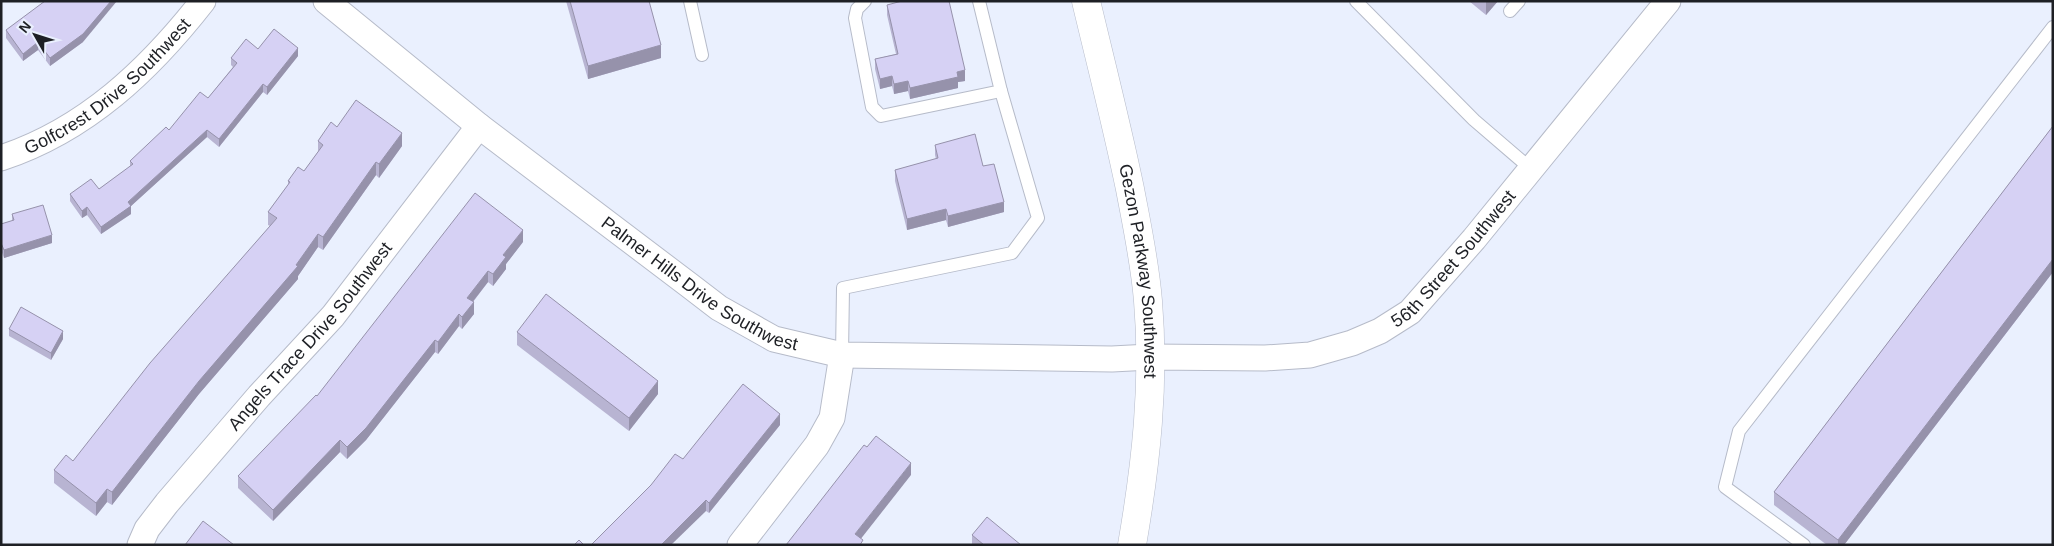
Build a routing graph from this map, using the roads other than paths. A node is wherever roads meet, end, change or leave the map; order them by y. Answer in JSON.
{"nodes":[{"id":1,"x":203,"y":1,"type":"edge"},
{"id":2,"x":326,"y":1,"type":"edge"},
{"id":3,"x":690,"y":1,"type":"edge"},
{"id":4,"x":865,"y":1,"type":"edge"},
{"id":5,"x":979,"y":1,"type":"edge"},
{"id":6,"x":1086,"y":1,"type":"edge"},
{"id":7,"x":1356,"y":1,"type":"edge"},
{"id":8,"x":1519,"y":1,"type":"edge"},
{"id":9,"x":1668,"y":1,"type":"edge"},
{"id":10,"x":1510,"y":11,"type":"dead end"},
{"id":11,"x":2053,"y":27,"type":"edge"},
{"id":12,"x":702,"y":55,"type":"dead end"},
{"id":13,"x":1001,"y":91,"type":"junction"},
{"id":14,"x":479,"y":126,"type":"junction"},
{"id":15,"x":1,"y":158,"type":"edge"},
{"id":16,"x":1531,"y":169,"type":"junction"},
{"id":17,"x":842,"y":355,"type":"junction"},
{"id":18,"x":1150,"y":357,"type":"junction"},
{"id":19,"x":140,"y":545,"type":"edge"},
{"id":20,"x":740,"y":545,"type":"edge"},
{"id":21,"x":1132,"y":545,"type":"edge"},
{"id":22,"x":1804,"y":545,"type":"edge"}],
"edges":[{"from":1,"to":15,"type":"street","name":"Golfcrest Drive Southwest"},
{"from":2,"to":14,"type":"street","name":"Palmer Hills Drive Southwest"},
{"from":3,"to":12,"type":"lane"},
{"from":4,"to":13,"type":"lane"},
{"from":5,"to":13,"type":"lane"},
{"from":6,"to":18,"type":"main road","name":"Gezon Parkway Southwest"},
{"from":7,"to":16,"type":"lane"},
{"from":8,"to":10,"type":"lane"},
{"from":9,"to":16,"type":"street","name":"56th Street Southwest"},
{"from":11,"to":22,"type":"lane"},
{"from":13,"to":17,"type":"lane"},
{"from":14,"to":17,"type":"street","name":"Palmer Hills Drive Southwest"},
{"from":14,"to":19,"type":"street","name":"Angels Trace Drive Southwest"},
{"from":16,"to":18,"type":"street","name":"56th Street Southwest"},
{"from":17,"to":18,"type":"street","name":"Palmer Hills Drive Southwest"},
{"from":17,"to":20,"type":"street"},
{"from":18,"to":21,"type":"main road","name":"Gezon Parkway Southwest"}]}
